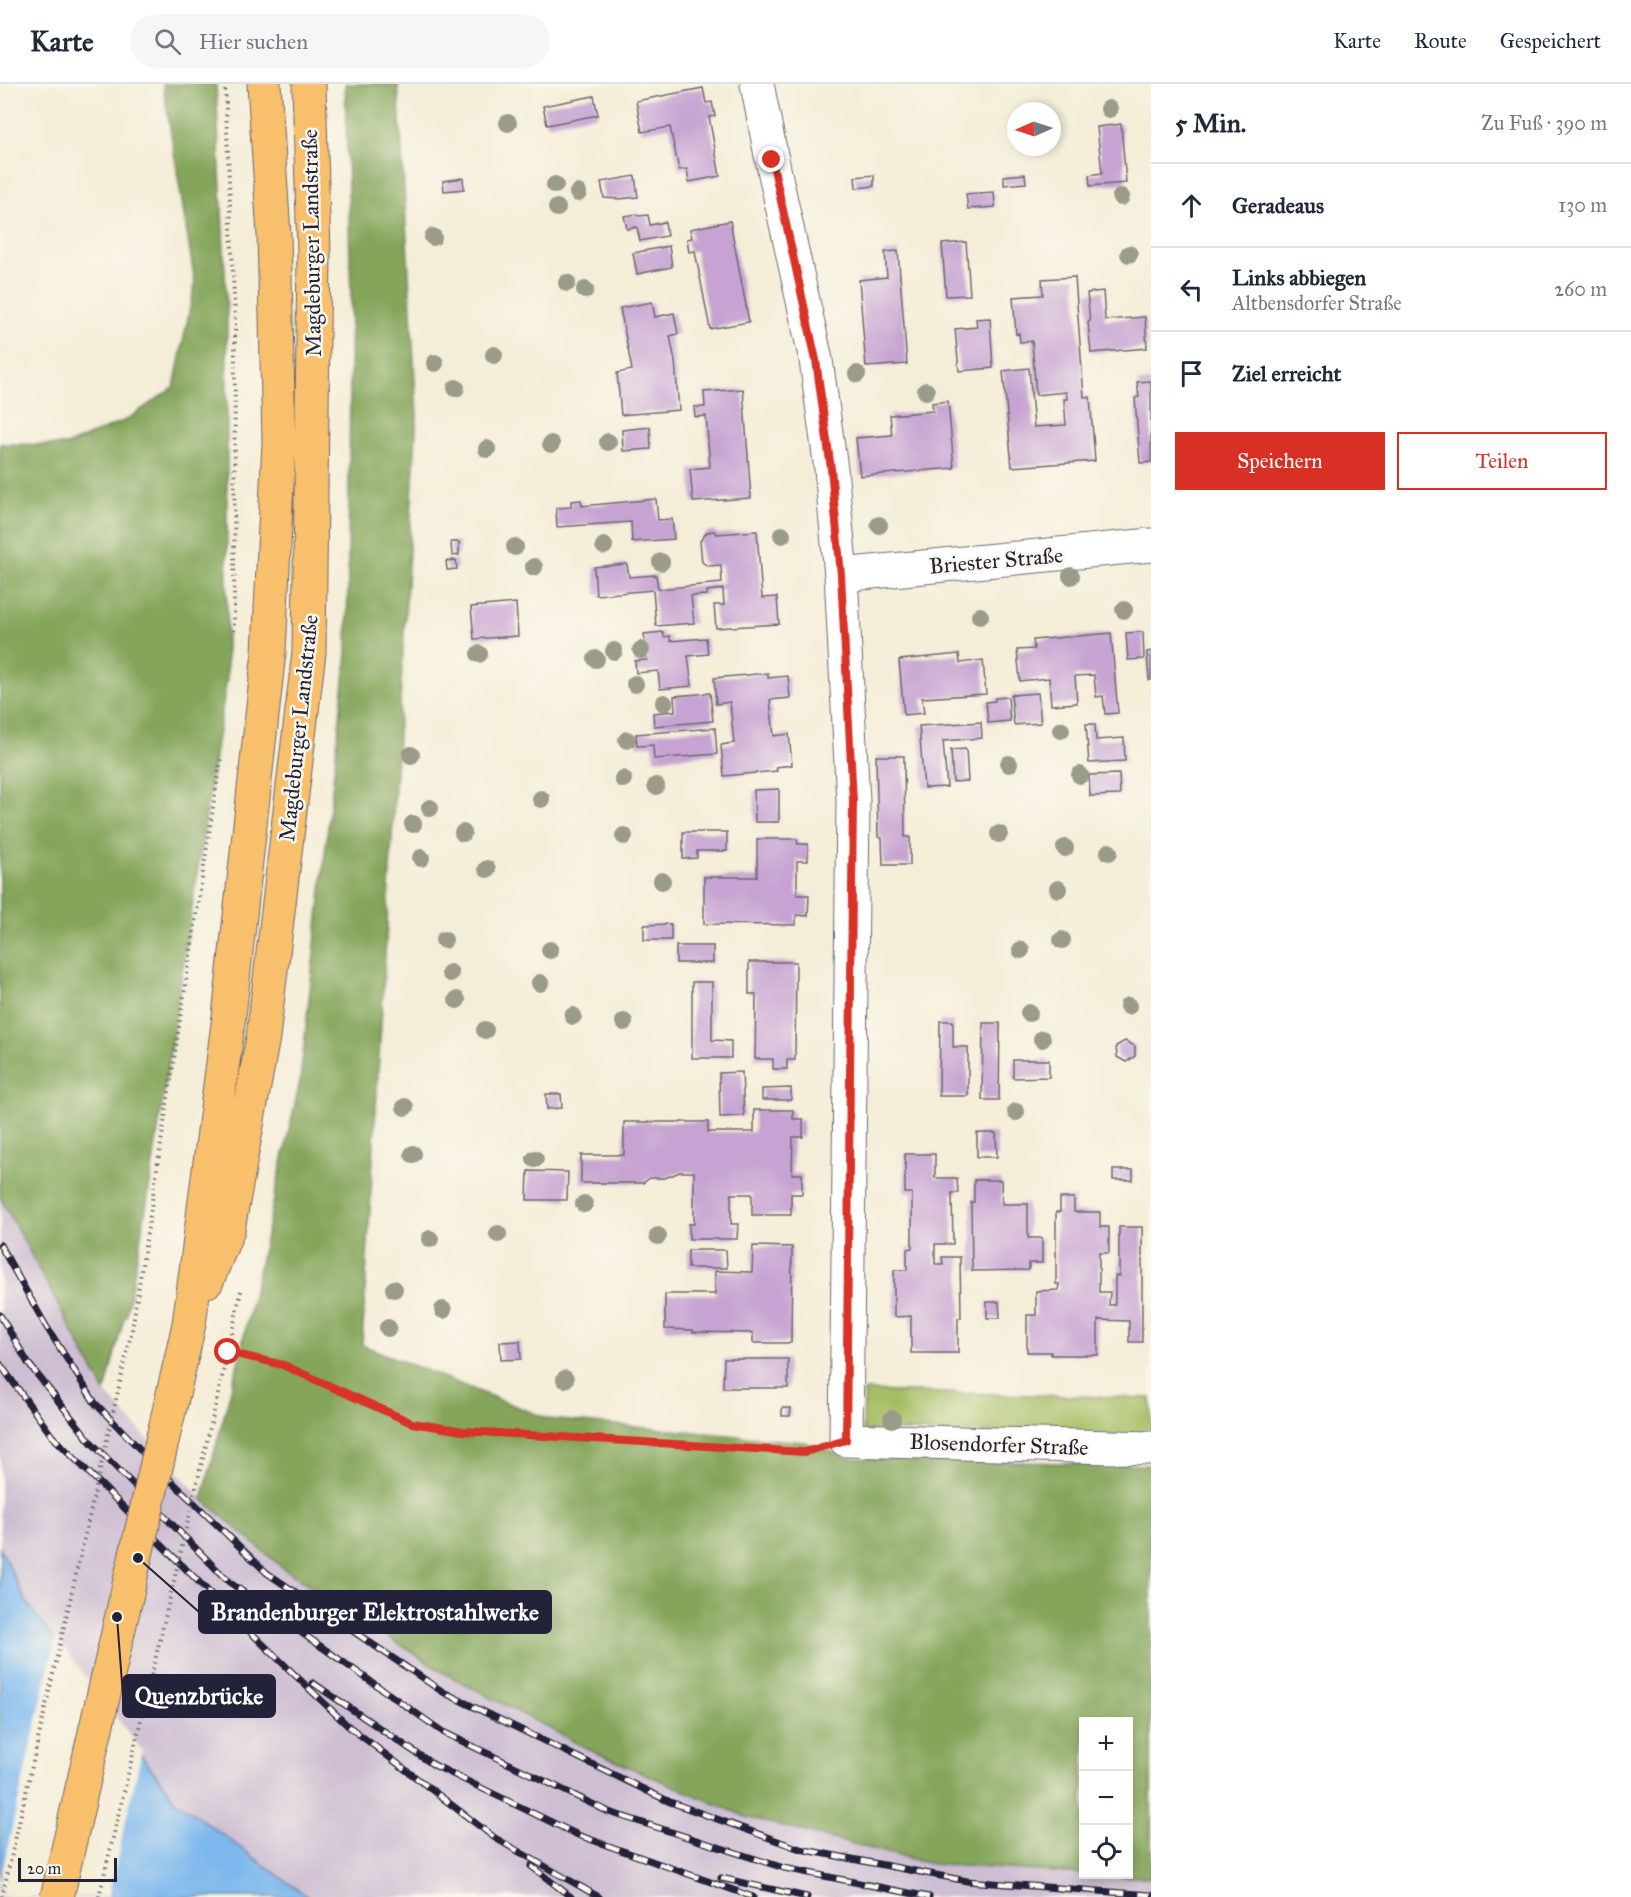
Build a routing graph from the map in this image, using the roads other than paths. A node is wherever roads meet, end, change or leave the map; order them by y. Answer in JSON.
{"nodes":[{"id":1,"x":264,"y":84,"type":"edge"},
{"id":2,"x":309,"y":84,"type":"edge"},
{"id":3,"x":757,"y":84,"type":"edge"},
{"id":4,"x":1151,"y":545,"type":"edge"},
{"id":5,"x":841,"y":575,"type":"junction"},
{"id":6,"x":187,"y":1333,"type":"junction"},
{"id":7,"x":1151,"y":1448,"type":"edge"},
{"id":8,"x":57,"y":1897,"type":"edge"}],
"edges":[{"from":1,"to":6,"type":"main road","name":"Magdeburger Landstraße"},
{"from":2,"to":6,"type":"main road","name":"Magdeburger Landstraße"},
{"from":3,"to":5,"type":"street"},
{"from":4,"to":5,"type":"street","name":"Briester Straße"},
{"from":5,"to":7,"type":"street","name":"Blosendorfer Straße"},
{"from":6,"to":8,"type":"main road","name":"Magdeburger Landstraße","bridge":true}]}
